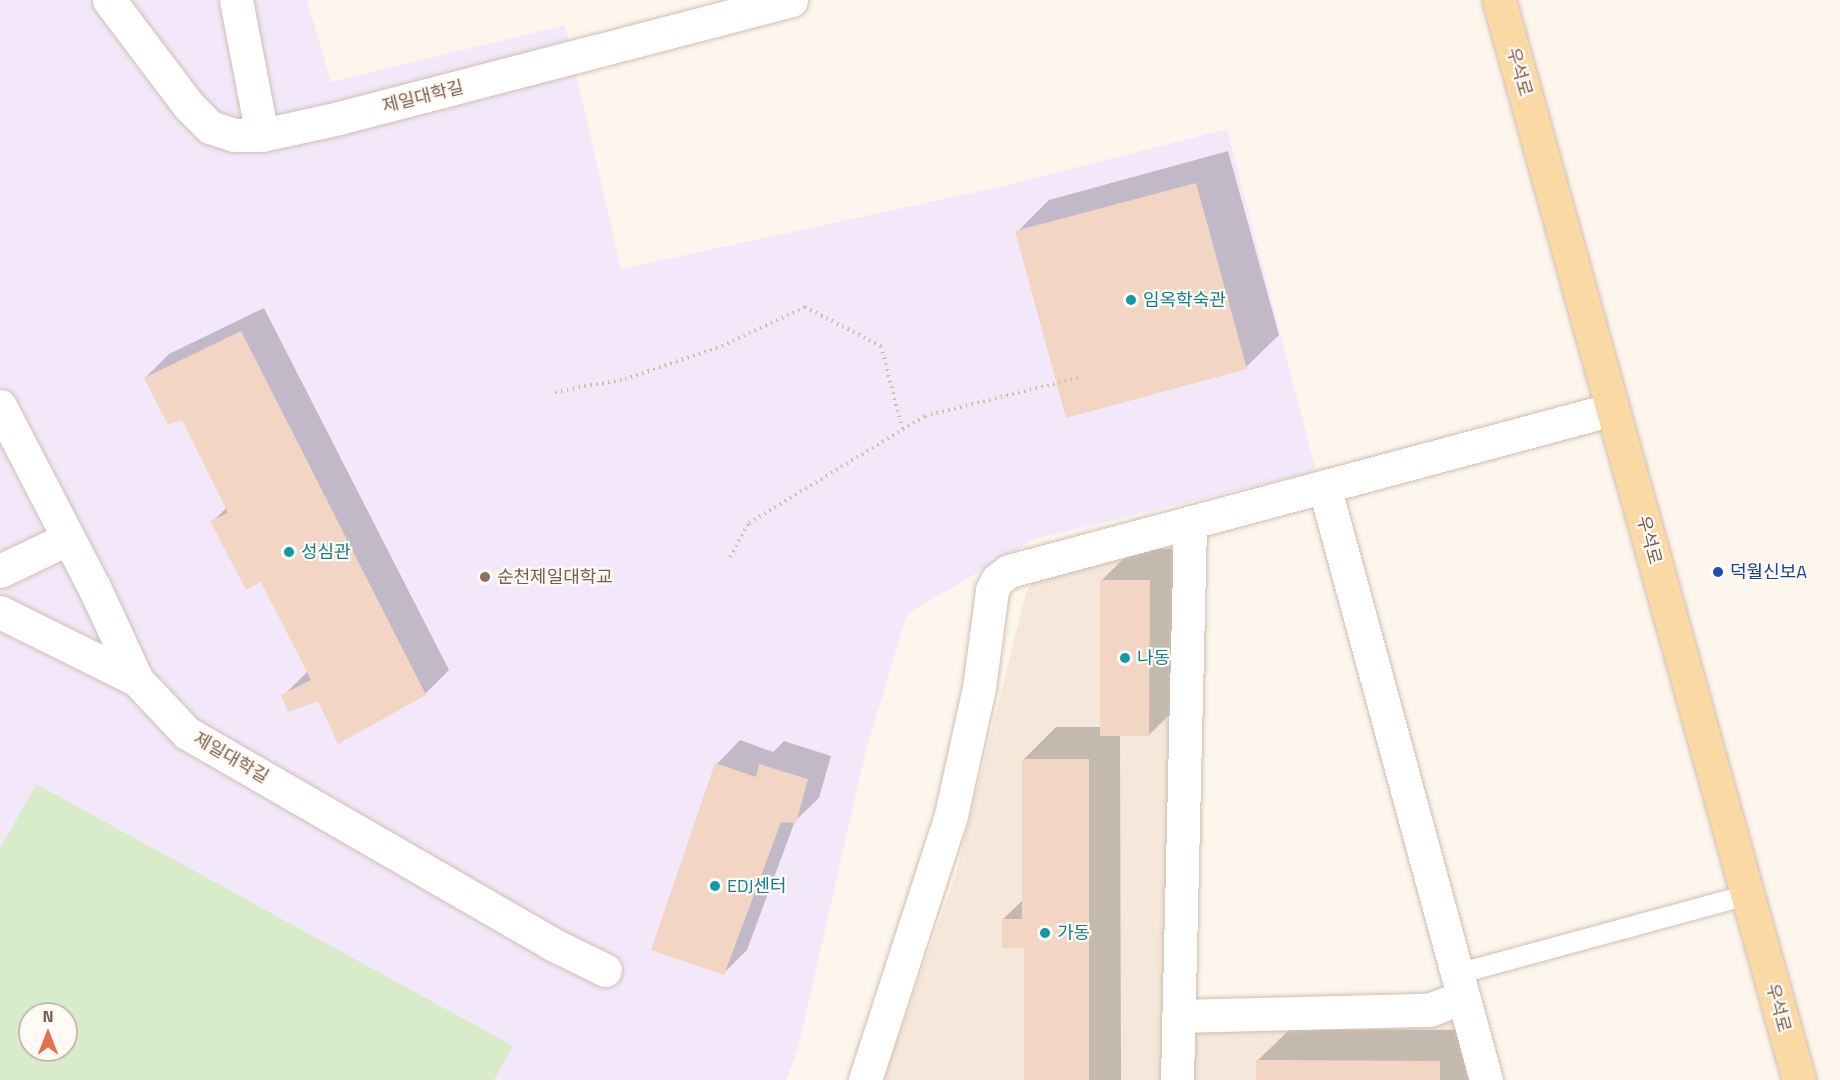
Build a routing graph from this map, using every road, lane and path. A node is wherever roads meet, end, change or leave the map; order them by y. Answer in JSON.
{"nodes":[{"id":1,"x":109,"y":0,"type":"edge"},
{"id":2,"x":236,"y":0,"type":"edge"},
{"id":3,"x":791,"y":0,"type":"edge"},
{"id":4,"x":1499,"y":0,"type":"edge"},
{"id":5,"x":262,"y":135,"type":"junction"},
{"id":6,"x":1081,"y":377,"type":"dead end"},
{"id":7,"x":555,"y":392,"type":"dead end"},
{"id":8,"x":0,"y":406,"type":"edge"},
{"id":9,"x":1613,"y":409,"type":"junction"},
{"id":10,"x":902,"y":428,"type":"junction"},
{"id":11,"x":1325,"y":489,"type":"junction"},
{"id":12,"x":1190,"y":524,"type":"junction"},
{"id":13,"x":69,"y":538,"type":"junction"},
{"id":14,"x":730,"y":557,"type":"dead end"},
{"id":15,"x":0,"y":571,"type":"edge"},
{"id":16,"x":0,"y":612,"type":"edge"},
{"id":17,"x":137,"y":680,"type":"junction"},
{"id":18,"x":1747,"y":895,"type":"junction"},
{"id":19,"x":605,"y":970,"type":"dead end"},
{"id":20,"x":1460,"y":986,"type":"junction"},
{"id":21,"x":1178,"y":1016,"type":"junction"},
{"id":22,"x":1795,"y":1077,"type":"edge"},
{"id":23,"x":866,"y":1080,"type":"edge"},
{"id":24,"x":1177,"y":1080,"type":"edge"},
{"id":25,"x":1486,"y":1080,"type":"edge"}],
"edges":[{"from":1,"to":5,"type":"street","name":"제일대학길"},
{"from":2,"to":5,"type":"street"},
{"from":3,"to":5,"type":"street","name":"제일대학길"},
{"from":4,"to":9,"type":"main road","name":"우석로"},
{"from":6,"to":10,"type":"path"},
{"from":7,"to":10,"type":"path"},
{"from":8,"to":13,"type":"street","name":"제일대학길"},
{"from":9,"to":11,"type":"street"},
{"from":9,"to":18,"type":"main road","name":"우석로"},
{"from":10,"to":14,"type":"path"},
{"from":11,"to":12,"type":"street"},
{"from":11,"to":20,"type":"street"},
{"from":12,"to":21,"type":"street"},
{"from":12,"to":23,"type":"street"},
{"from":13,"to":15,"type":"street"},
{"from":13,"to":17,"type":"street","name":"제일대학길"},
{"from":16,"to":17,"type":"street"},
{"from":17,"to":19,"type":"street","name":"제일대학길"},
{"from":18,"to":20,"type":"lane"},
{"from":18,"to":22,"type":"main road","name":"우석로"},
{"from":20,"to":21,"type":"street"},
{"from":20,"to":25,"type":"street"},
{"from":21,"to":24,"type":"street"}]}
